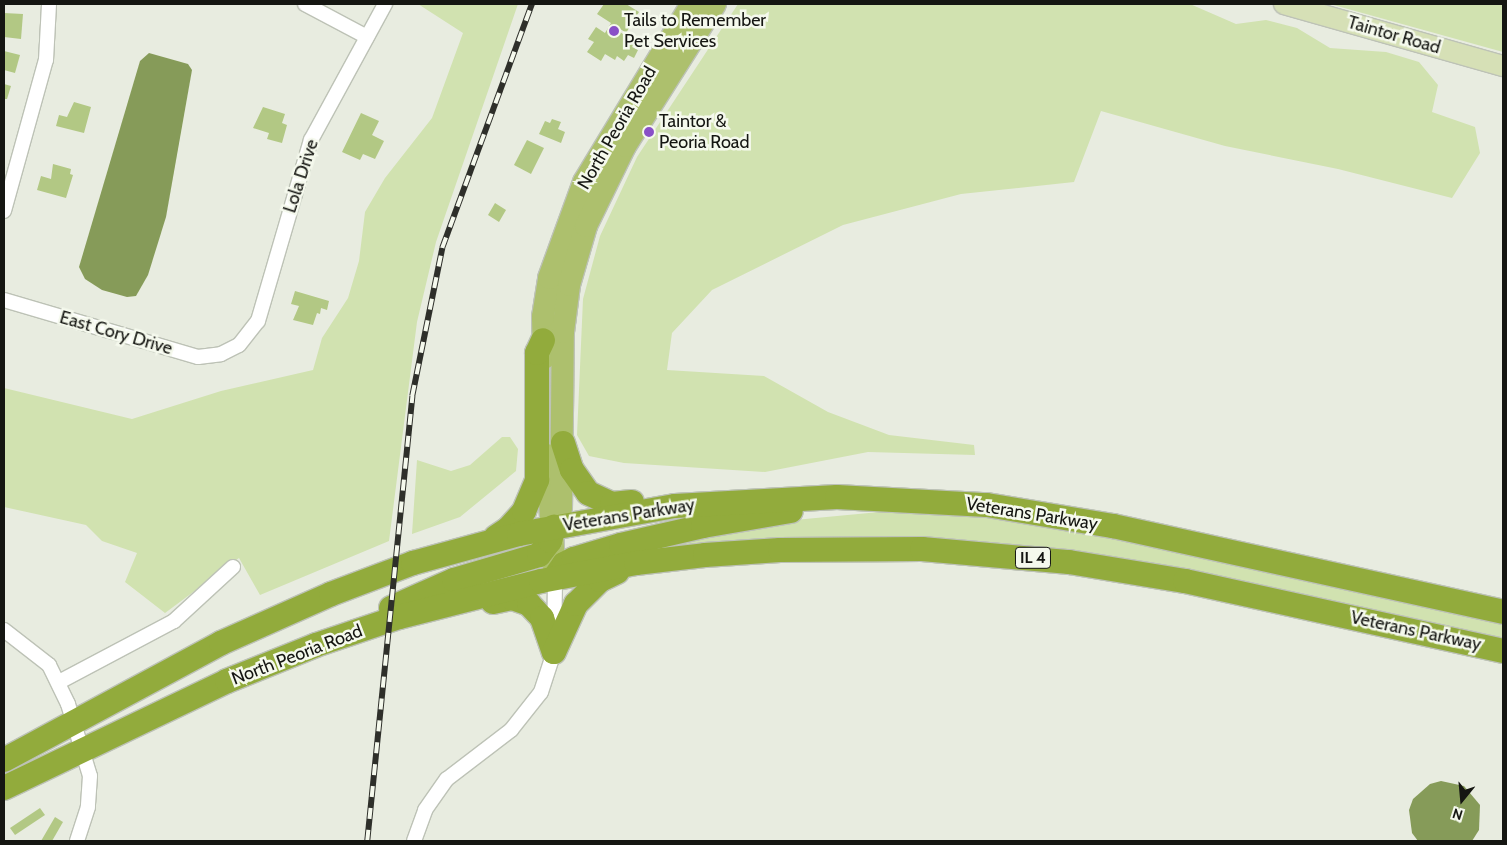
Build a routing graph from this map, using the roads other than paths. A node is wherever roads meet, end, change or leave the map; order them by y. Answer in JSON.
{"nodes":[{"id":1,"x":49,"y":4,"type":"edge"},
{"id":2,"x":306,"y":4,"type":"edge"},
{"id":3,"x":385,"y":4,"type":"edge"},
{"id":4,"x":692,"y":4,"type":"edge"},
{"id":5,"x":716,"y":4,"type":"edge"},
{"id":6,"x":1284,"y":4,"type":"edge"},
{"id":7,"x":367,"y":37,"type":"junction"},
{"id":8,"x":1503,"y":66,"type":"edge"},
{"id":9,"x":4,"y":211,"type":"edge"},
{"id":10,"x":4,"y":300,"type":"edge"},
{"id":11,"x":543,"y":340,"type":"junction"},
{"id":12,"x":230,"y":351,"type":"joint"},
{"id":13,"x":563,"y":444,"type":"junction"},
{"id":14,"x":800,"y":497,"type":"junction"},
{"id":15,"x":878,"y":498,"type":"junction"},
{"id":16,"x":554,"y":527,"type":"junction"},
{"id":17,"x":490,"y":541,"type":"junction"},
{"id":18,"x":636,"y":564,"type":"junction"},
{"id":19,"x":233,"y":567,"type":"dead end"},
{"id":20,"x":555,"y":578,"type":"junction"},
{"id":21,"x":433,"y":607,"type":"junction"},
{"id":22,"x":1503,"y":612,"type":"edge"},
{"id":23,"x":4,"y":630,"type":"edge"},
{"id":24,"x":316,"y":646,"type":"junction"},
{"id":25,"x":1503,"y":651,"type":"edge"},
{"id":26,"x":554,"y":652,"type":"junction"},
{"id":27,"x":58,"y":682,"type":"junction"},
{"id":28,"x":73,"y":722,"type":"junction"},
{"id":29,"x":82,"y":750,"type":"junction"},
{"id":30,"x":4,"y":760,"type":"edge"},
{"id":31,"x":4,"y":788,"type":"edge"},
{"id":32,"x":77,"y":841,"type":"edge"},
{"id":33,"x":414,"y":841,"type":"edge"}],
"edges":[{"from":1,"to":9,"type":"street"},
{"from":2,"to":7,"type":"street"},
{"from":3,"to":7,"type":"street","name":"Lola Drive"},
{"from":4,"to":11,"type":"main road","name":"North Peoria Road"},
{"from":5,"to":13,"type":"main road","name":"North Peoria Road"},
{"from":6,"to":8,"type":"main road","name":"Taintor Road"},
{"from":7,"to":12,"type":"street","name":"Lola Drive"},
{"from":10,"to":12,"type":"street","name":"East Cory Drive"},
{"from":11,"to":16,"type":"main road","name":"North Peoria Road"},
{"from":11,"to":17,"type":"highway"},
{"from":13,"to":14,"type":"highway"},
{"from":13,"to":16,"type":"main road","name":"North Peoria Road"},
{"from":14,"to":15,"type":"highway","name":"Veterans Parkway"},
{"from":14,"to":16,"type":"highway","name":"Veterans Parkway"},
{"from":15,"to":20,"type":"highway"},
{"from":15,"to":22,"type":"highway","name":"Veterans Parkway"},
{"from":16,"to":17,"type":"highway"},
{"from":16,"to":20,"type":"main road","name":"North Peoria Road"},
{"from":16,"to":24,"type":"highway"},
{"from":17,"to":28,"type":"highway"},
{"from":18,"to":20,"type":"highway","name":"Veterans Parkway","number":"IL 4"},
{"from":18,"to":25,"type":"highway","name":"Veterans Parkway","number":"IL 4"},
{"from":18,"to":26,"type":"highway"},
{"from":19,"to":27,"type":"street"},
{"from":20,"to":21,"type":"highway","name":"North Peoria Road"},
{"from":20,"to":26,"type":"street"},
{"from":21,"to":24,"type":"highway","name":"North Peoria Road"},
{"from":21,"to":26,"type":"highway"},
{"from":23,"to":27,"type":"street"},
{"from":24,"to":29,"type":"highway","name":"North Peoria Road"},
{"from":26,"to":33,"type":"street"},
{"from":27,"to":28,"type":"street"},
{"from":28,"to":29,"type":"street"},
{"from":28,"to":30,"type":"highway"},
{"from":29,"to":31,"type":"highway","name":"North Peoria Road"},
{"from":29,"to":32,"type":"street"}]}
